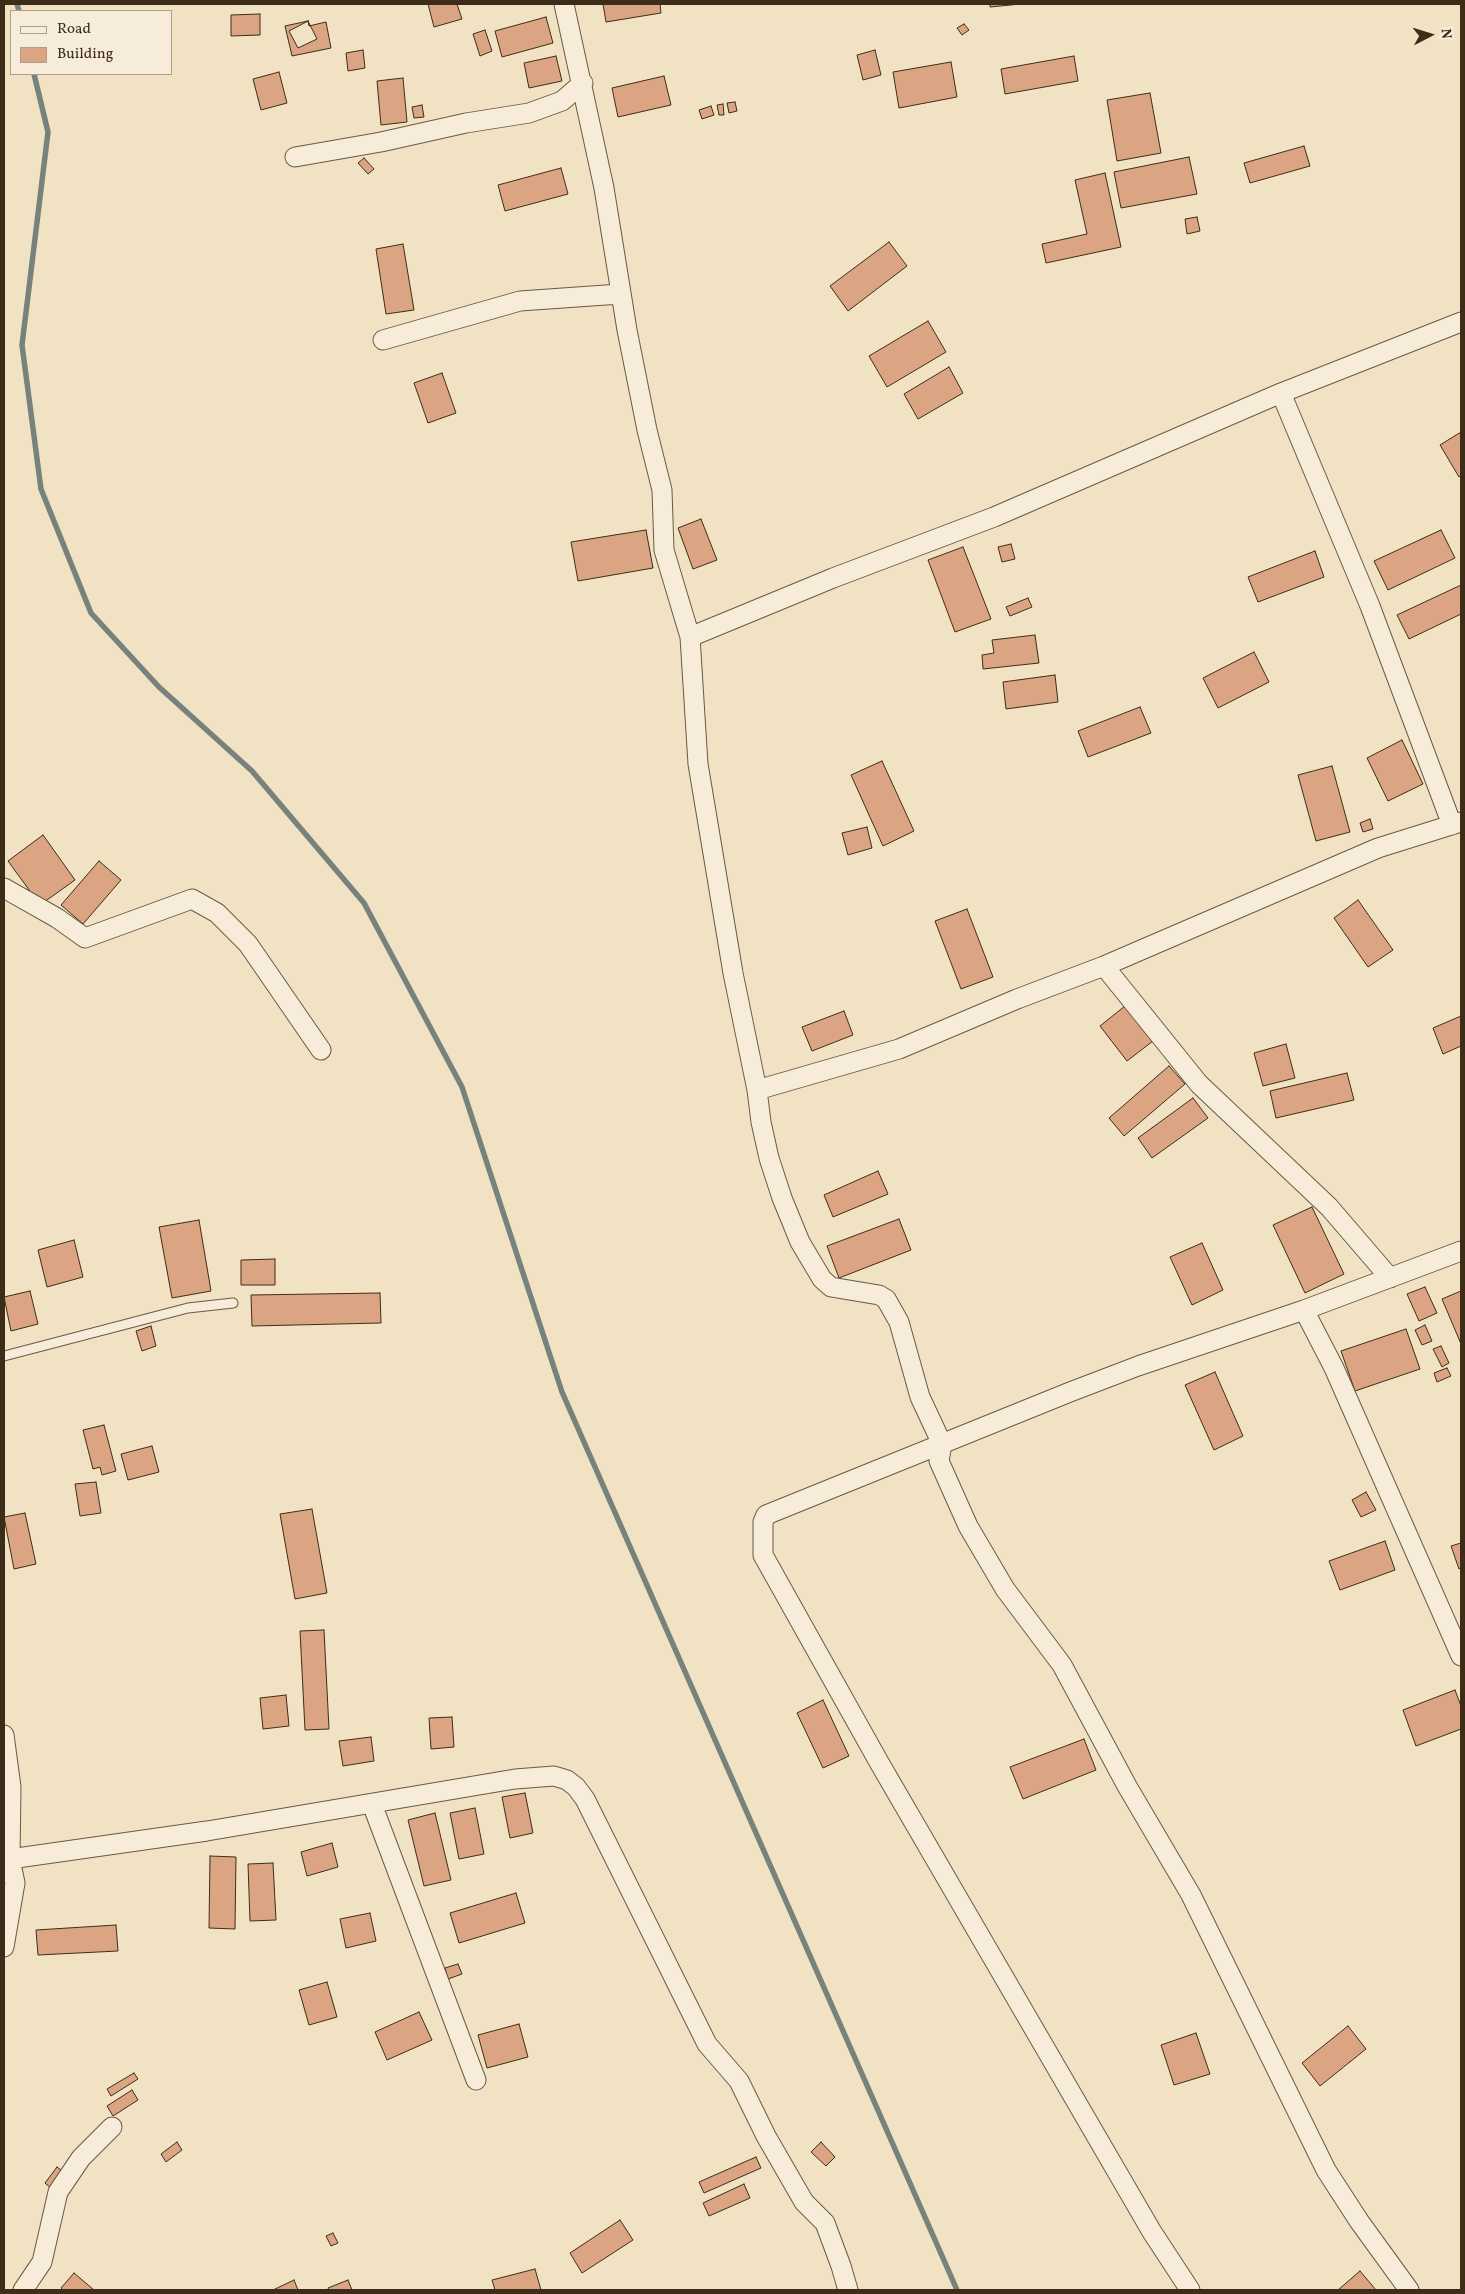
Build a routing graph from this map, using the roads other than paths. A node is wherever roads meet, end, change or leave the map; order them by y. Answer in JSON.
{"nodes":[{"id":1,"x":564,"y":4,"type":"edge"},
{"id":2,"x":583,"y":83,"type":"junction"},
{"id":3,"x":295,"y":157,"type":"dead end"},
{"id":4,"x":620,"y":294,"type":"junction"},
{"id":5,"x":1461,"y":322,"type":"edge"},
{"id":6,"x":383,"y":340,"type":"dead end"},
{"id":7,"x":1281,"y":393,"type":"junction"},
{"id":8,"x":690,"y":637,"type":"junction"},
{"id":9,"x":1457,"y":824,"type":"edge"},
{"id":10,"x":4,"y":888,"type":"edge"},
{"id":11,"x":1104,"y":966,"type":"junction"},
{"id":12,"x":322,"y":1050,"type":"dead end"},
{"id":13,"x":757,"y":1090,"type":"junction"},
{"id":14,"x":1461,"y":1251,"type":"edge"},
{"id":15,"x":1390,"y":1278,"type":"junction"},
{"id":16,"x":233,"y":1304,"type":"dead end"},
{"id":17,"x":1304,"y":1310,"type":"junction"},
{"id":18,"x":4,"y":1356,"type":"edge"},
{"id":19,"x":942,"y":1444,"type":"junction"},
{"id":20,"x":1461,"y":1656,"type":"edge"},
{"id":21,"x":4,"y":1735,"type":"edge"},
{"id":22,"x":372,"y":1804,"type":"junction"},
{"id":23,"x":10,"y":1859,"type":"junction"},
{"id":24,"x":4,"y":1947,"type":"edge"},
{"id":25,"x":476,"y":2080,"type":"dead end"},
{"id":26,"x":112,"y":2127,"type":"dead end"},
{"id":27,"x":23,"y":2290,"type":"edge"},
{"id":28,"x":848,"y":2290,"type":"edge"},
{"id":29,"x":1190,"y":2290,"type":"edge"},
{"id":30,"x":1409,"y":2290,"type":"edge"}],
"edges":[{"from":1,"to":2,"type":"street"},
{"from":2,"to":3,"type":"street"},
{"from":2,"to":4,"type":"street"},
{"from":4,"to":6,"type":"street"},
{"from":4,"to":8,"type":"street"},
{"from":5,"to":7,"type":"street"},
{"from":7,"to":8,"type":"street"},
{"from":7,"to":9,"type":"street"},
{"from":8,"to":13,"type":"street"},
{"from":9,"to":11,"type":"street"},
{"from":10,"to":12,"type":"street"},
{"from":11,"to":13,"type":"street"},
{"from":11,"to":15,"type":"street"},
{"from":13,"to":19,"type":"street"},
{"from":14,"to":15,"type":"street"},
{"from":15,"to":17,"type":"street"},
{"from":16,"to":18,"type":"lane"},
{"from":17,"to":19,"type":"street"},
{"from":17,"to":20,"type":"street"},
{"from":19,"to":29,"type":"street"},
{"from":19,"to":30,"type":"street"},
{"from":21,"to":23,"type":"street"},
{"from":22,"to":23,"type":"street"},
{"from":22,"to":25,"type":"street"},
{"from":22,"to":28,"type":"street"},
{"from":23,"to":24,"type":"street"},
{"from":26,"to":27,"type":"street"}]}
